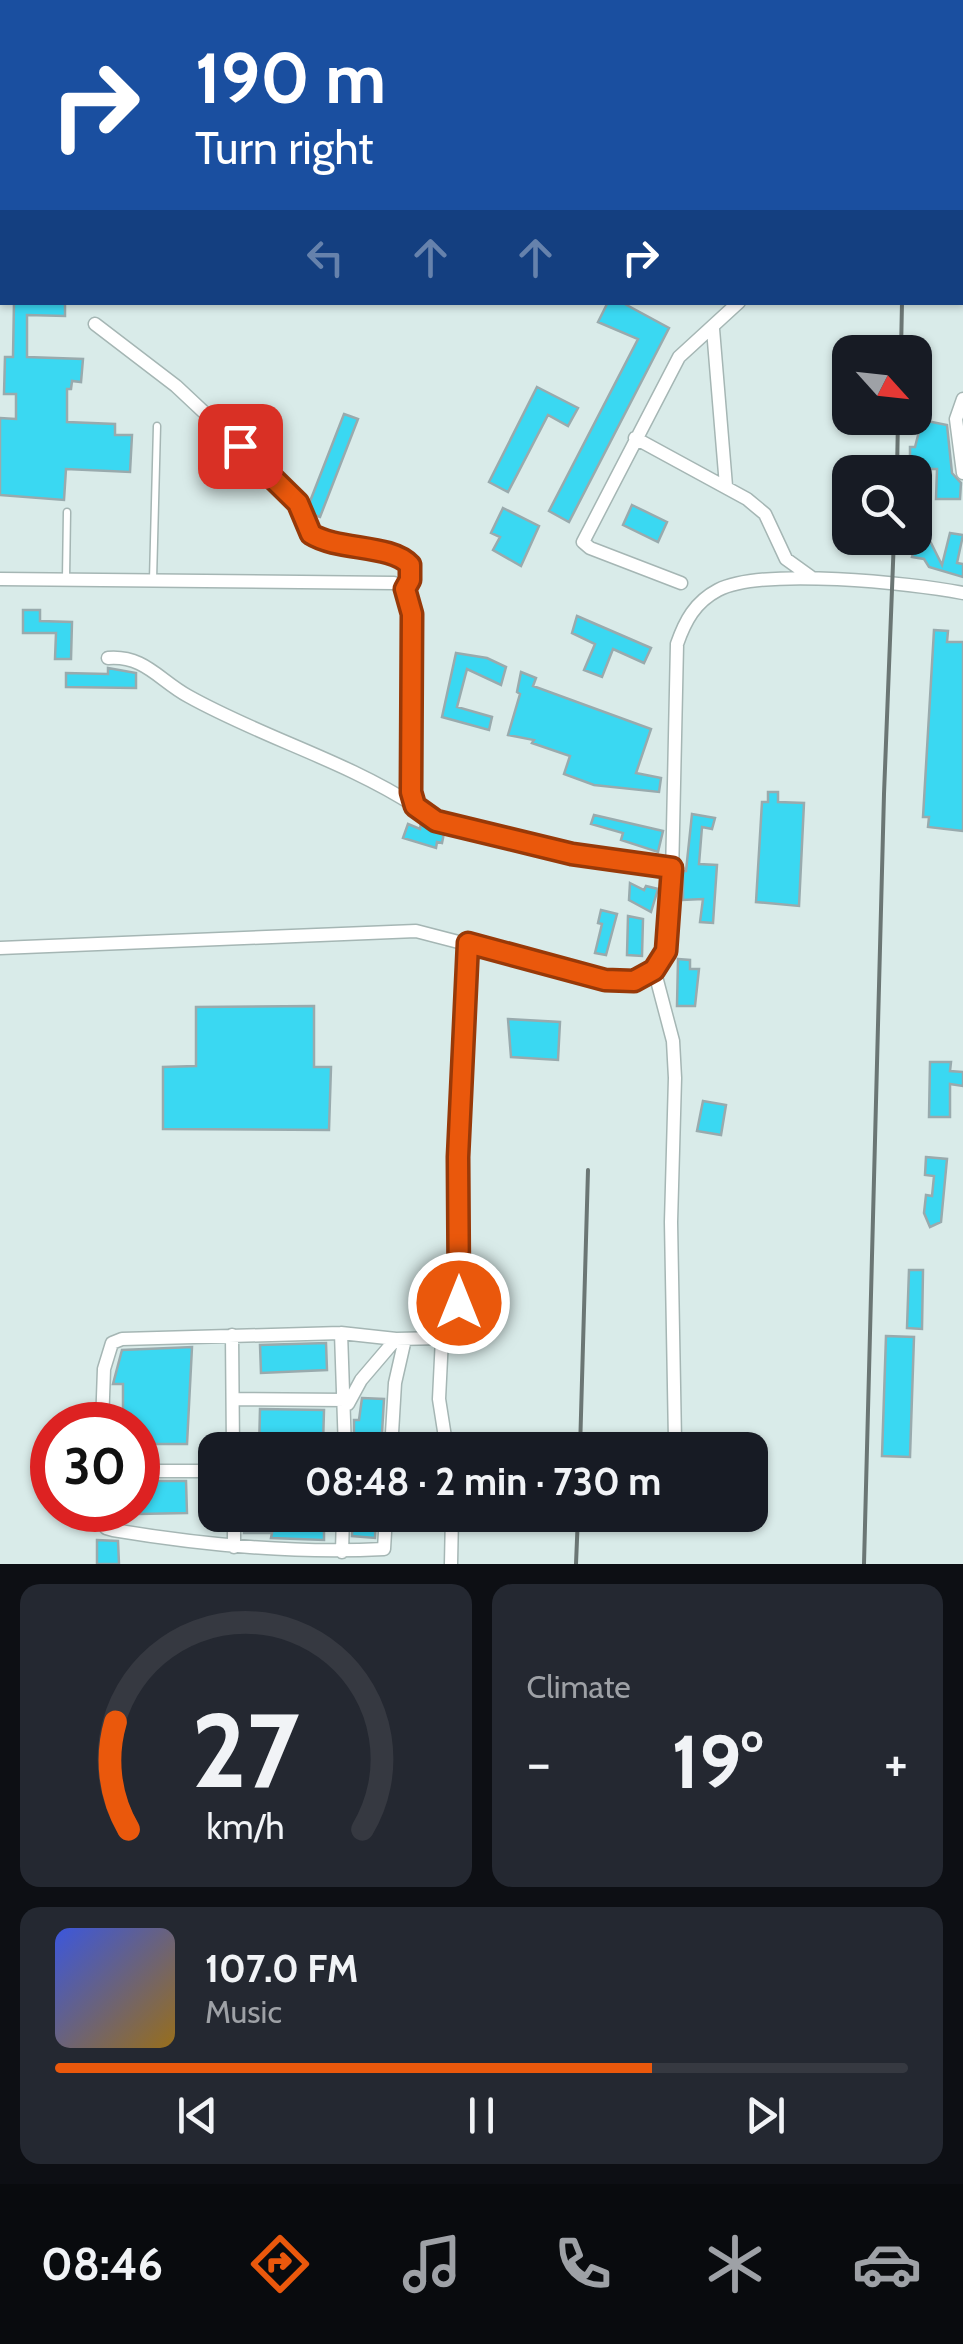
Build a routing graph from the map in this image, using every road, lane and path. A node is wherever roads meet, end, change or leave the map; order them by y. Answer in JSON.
{"nodes":[{"id":1,"x":735,"y":305,"type":"edge"},
{"id":2,"x":95,"y":324,"type":"dead end"},
{"id":3,"x":713,"y":329,"type":"junction"},
{"id":4,"x":963,"y":399,"type":"edge"},
{"id":5,"x":157,"y":426,"type":"dead end"},
{"id":6,"x":635,"y":438,"type":"junction"},
{"id":7,"x":963,"y":472,"type":"edge"},
{"id":8,"x":726,"y":486,"type":"junction"},
{"id":9,"x":67,"y":512,"type":"dead end"},
{"id":10,"x":66,"y":578,"type":"junction"},
{"id":11,"x":811,"y":578,"type":"junction"},
{"id":12,"x":0,"y":579,"type":"edge"},
{"id":13,"x":153,"y":582,"type":"junction"},
{"id":14,"x":681,"y":583,"type":"dead end"},
{"id":15,"x":405,"y":589,"type":"junction"},
{"id":16,"x":963,"y":593,"type":"edge"},
{"id":17,"x":108,"y":658,"type":"dead end"},
{"id":18,"x":415,"y":806,"type":"junction"},
{"id":19,"x":672,"y":868,"type":"junction"},
{"id":20,"x":468,"y":943,"type":"junction"},
{"id":21,"x":0,"y":948,"type":"edge"},
{"id":22,"x":654,"y":970,"type":"junction"},
{"id":23,"x":341,"y":1333,"type":"junction"},
{"id":24,"x":232,"y":1335,"type":"junction"},
{"id":25,"x":442,"y":1338,"type":"junction"},
{"id":26,"x":400,"y":1339,"type":"junction"},
{"id":27,"x":233,"y":1400,"type":"junction"},
{"id":28,"x":103,"y":1402,"type":"edge"},
{"id":29,"x":346,"y":1403,"type":"junction"},
{"id":30,"x":234,"y":1432,"type":"edge"},
{"id":31,"x":345,"y":1432,"type":"edge"},
{"id":32,"x":392,"y":1432,"type":"edge"},
{"id":33,"x":445,"y":1432,"type":"edge"},
{"id":34,"x":675,"y":1432,"type":"edge"},
{"id":35,"x":160,"y":1471,"type":"edge"},
{"id":36,"x":198,"y":1471,"type":"edge"},
{"id":37,"x":127,"y":1532,"type":"edge"},
{"id":38,"x":234,"y":1532,"type":"edge"},
{"id":39,"x":343,"y":1532,"type":"edge"},
{"id":40,"x":385,"y":1532,"type":"edge"},
{"id":41,"x":452,"y":1532,"type":"edge"},
{"id":42,"x":234,"y":1547,"type":"junction"},
{"id":43,"x":342,"y":1552,"type":"junction"},
{"id":44,"x":451,"y":1564,"type":"edge"}],
"edges":[{"from":1,"to":3,"type":"street"},
{"from":2,"to":15,"type":"street"},
{"from":3,"to":6,"type":"street"},
{"from":3,"to":8,"type":"street"},
{"from":4,"to":7,"type":"street"},
{"from":5,"to":13,"type":"lane"},
{"from":6,"to":8,"type":"street"},
{"from":6,"to":14,"type":"street"},
{"from":8,"to":11,"type":"street"},
{"from":9,"to":10,"type":"lane"},
{"from":10,"to":12,"type":"street"},
{"from":10,"to":13,"type":"street"},
{"from":11,"to":16,"type":"street"},
{"from":11,"to":19,"type":"street"},
{"from":13,"to":15,"type":"street"},
{"from":15,"to":18,"type":"street"},
{"from":17,"to":18,"type":"street"},
{"from":18,"to":19,"type":"street"},
{"from":19,"to":22,"type":"street"},
{"from":20,"to":21,"type":"street"},
{"from":20,"to":22,"type":"street"},
{"from":20,"to":25,"type":"street"},
{"from":22,"to":34,"type":"street"},
{"from":23,"to":24,"type":"street"},
{"from":23,"to":26,"type":"street"},
{"from":23,"to":29,"type":"street"},
{"from":24,"to":27,"type":"street"},
{"from":24,"to":28,"type":"street"},
{"from":25,"to":26,"type":"street"},
{"from":25,"to":33,"type":"street"},
{"from":26,"to":29,"type":"street"},
{"from":26,"to":32,"type":"street"},
{"from":27,"to":29,"type":"street"},
{"from":27,"to":30,"type":"street"},
{"from":29,"to":31,"type":"street"},
{"from":35,"to":36,"type":"street"},
{"from":37,"to":42,"type":"street"},
{"from":38,"to":42,"type":"street"},
{"from":39,"to":43,"type":"street"},
{"from":40,"to":43,"type":"street"},
{"from":41,"to":44,"type":"street"},
{"from":42,"to":43,"type":"street"}]}
